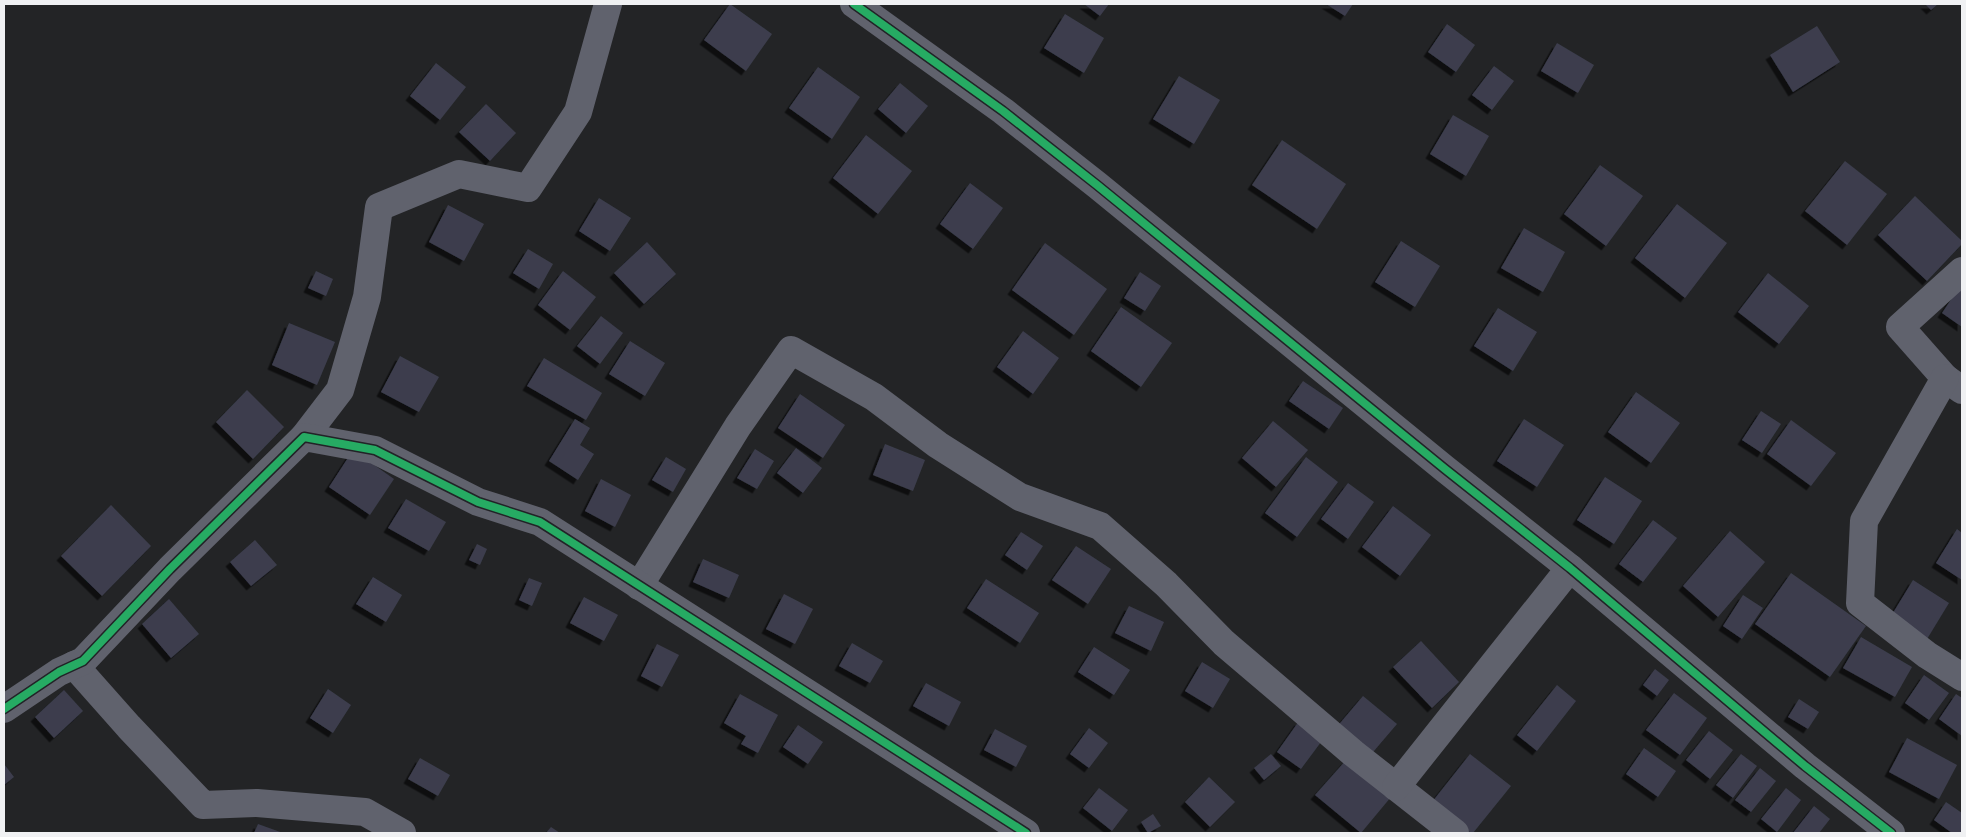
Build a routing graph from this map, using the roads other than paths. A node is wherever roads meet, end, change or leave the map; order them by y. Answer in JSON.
{"nodes":[{"id":1,"x":608,"y":4,"type":"edge"},
{"id":2,"x":854,"y":4,"type":"edge"},
{"id":3,"x":1962,"y":270,"type":"edge"},
{"id":4,"x":1954,"y":384,"type":"edge"},
{"id":5,"x":304,"y":437,"type":"junction"},
{"id":6,"x":1570,"y":568,"type":"junction"},
{"id":7,"x":639,"y":586,"type":"junction"},
{"id":8,"x":74,"y":665,"type":"junction"},
{"id":9,"x":1962,"y":677,"type":"edge"},
{"id":10,"x":4,"y":709,"type":"edge"},
{"id":11,"x":1396,"y":787,"type":"junction"},
{"id":12,"x":402,"y":833,"type":"edge"},
{"id":13,"x":1026,"y":833,"type":"edge"},
{"id":14,"x":1455,"y":833,"type":"edge"},
{"id":15,"x":1891,"y":833,"type":"edge"}],
"edges":[{"from":1,"to":5,"type":"street"},
{"from":2,"to":6,"type":"street"},
{"from":3,"to":4,"type":"street"},
{"from":4,"to":9,"type":"street"},
{"from":5,"to":7,"type":"street"},
{"from":5,"to":8,"type":"street"},
{"from":6,"to":11,"type":"street"},
{"from":6,"to":15,"type":"street"},
{"from":7,"to":11,"type":"street"},
{"from":7,"to":13,"type":"street"},
{"from":8,"to":10,"type":"street"},
{"from":8,"to":12,"type":"street"},
{"from":11,"to":14,"type":"street"}]}
